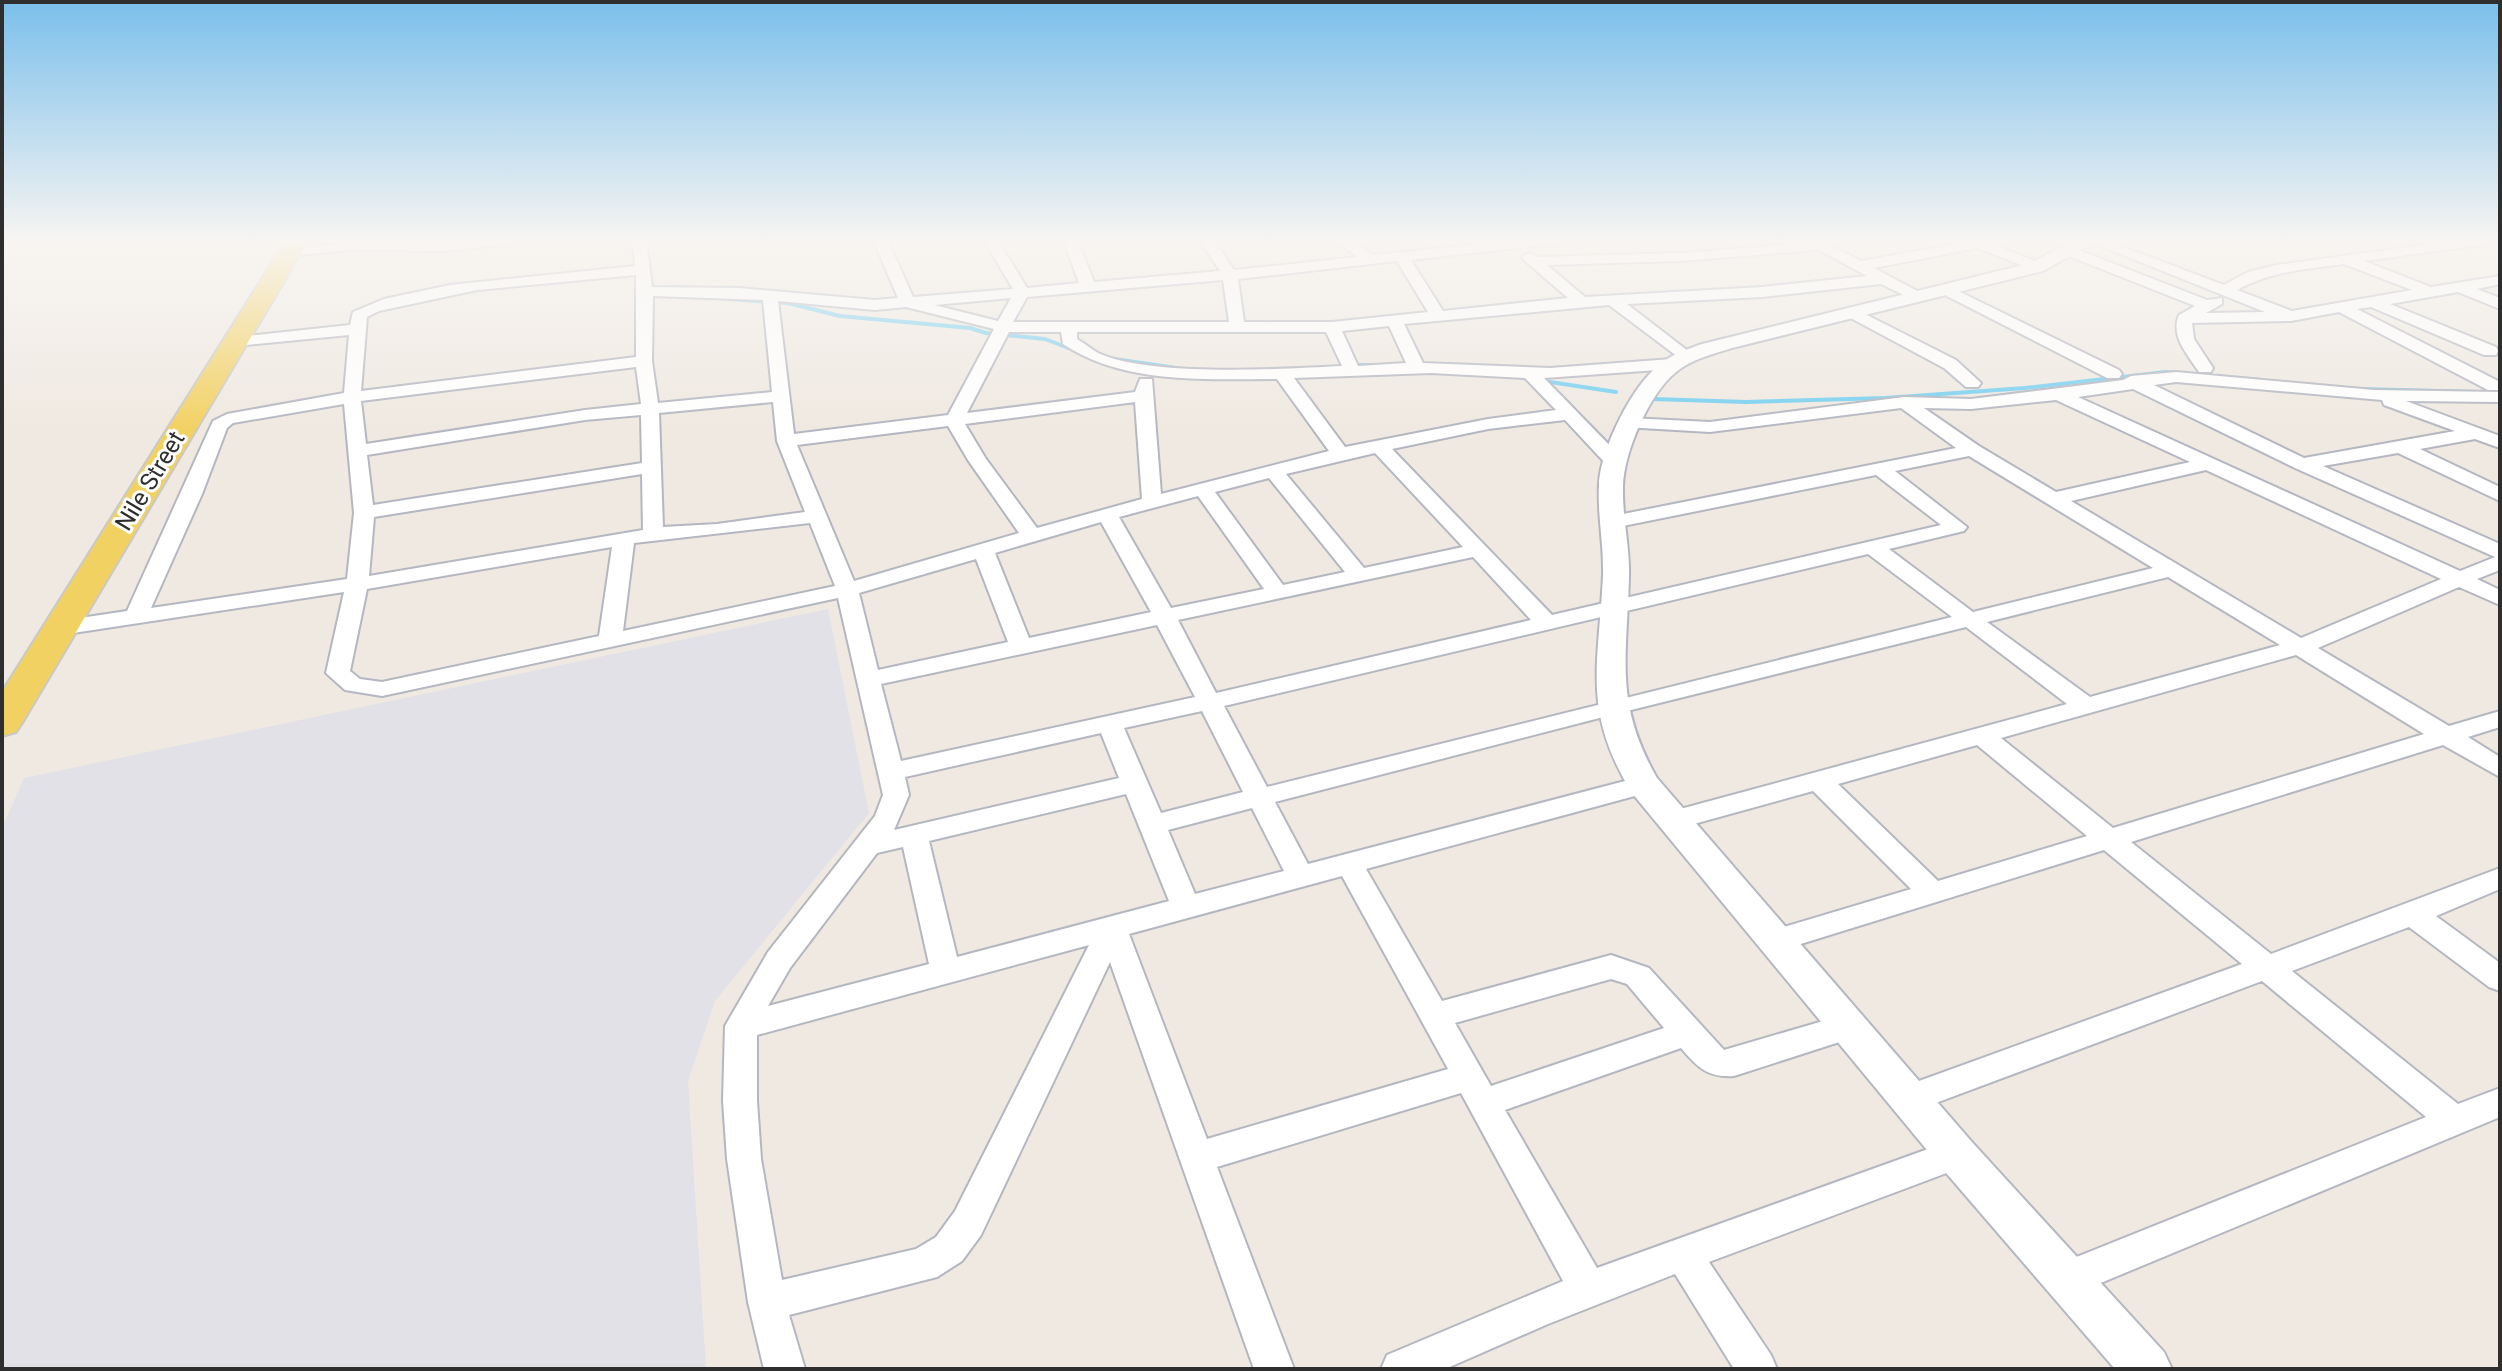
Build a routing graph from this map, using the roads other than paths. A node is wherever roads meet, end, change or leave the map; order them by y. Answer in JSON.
{"nodes":[{"id":1,"x":252,"y":303,"type":"edge"},
{"id":2,"x":257,"y":303,"type":"edge"},
{"id":3,"x":392,"y":303,"type":"edge"},
{"id":4,"x":645,"y":303,"type":"edge"},
{"id":5,"x":771,"y":303,"type":"edge"},
{"id":6,"x":835,"y":303,"type":"edge"},
{"id":7,"x":908,"y":303,"type":"joint"},
{"id":8,"x":1016,"y":303,"type":"edge"},
{"id":9,"x":1234,"y":303,"type":"edge"},
{"id":10,"x":1430,"y":303,"type":"edge"},
{"id":11,"x":1572,"y":303,"type":"edge"},
{"id":12,"x":1615,"y":303,"type":"edge"},
{"id":13,"x":1895,"y":303,"type":"edge"},
{"id":14,"x":1952,"y":303,"type":"edge"},
{"id":15,"x":2202,"y":303,"type":"edge"},
{"id":16,"x":2210,"y":303,"type":"edge"},
{"id":17,"x":2258,"y":303,"type":"edge"},
{"id":18,"x":2375,"y":303,"type":"joint"},
{"id":19,"x":2206,"y":305,"type":"junction"},
{"id":20,"x":2343,"y":308,"type":"junction"},
{"id":21,"x":1853,"y":313,"type":"junction"},
{"id":22,"x":1438,"y":316,"type":"junction"},
{"id":23,"x":2291,"y":316,"type":"junction"},
{"id":24,"x":2185,"y":318,"type":"junction"},
{"id":25,"x":1395,"y":321,"type":"junction"},
{"id":26,"x":1005,"y":327,"type":"junction"},
{"id":27,"x":1332,"y":327,"type":"junction"},
{"id":28,"x":1069,"y":328,"type":"junction"},
{"id":29,"x":358,"y":329,"type":"junction"},
{"id":30,"x":1237,"y":329,"type":"junction"},
{"id":31,"x":235,"y":341,"type":"junction"},
{"id":32,"x":2495,"y":351,"type":"edge"},
{"id":33,"x":2432,"y":352,"type":"junction"},
{"id":34,"x":644,"y":361,"type":"junction"},
{"id":35,"x":1679,"y":361,"type":"junction"},
{"id":36,"x":1417,"y":368,"type":"junction"},
{"id":37,"x":2205,"y":368,"type":"dead end"},
{"id":38,"x":1149,"y":369,"type":"junction"},
{"id":39,"x":1353,"y":372,"type":"junction"},
{"id":40,"x":1530,"y":373,"type":"junction"},
{"id":41,"x":2113,"y":374,"type":"dead end"},
{"id":42,"x":1283,"y":375,"type":"junction"},
{"id":43,"x":2131,"y":381,"type":"junction"},
{"id":44,"x":1972,"y":383,"type":"dead end"},
{"id":45,"x":2497,"y":391,"type":"edge"},
{"id":46,"x":2060,"y":395,"type":"junction"},
{"id":47,"x":2374,"y":395,"type":"junction"},
{"id":48,"x":780,"y":396,"type":"junction"},
{"id":49,"x":1143,"y":396,"type":"junction"},
{"id":50,"x":352,"y":397,"type":"junction"},
{"id":51,"x":1904,"y":402,"type":"junction"},
{"id":52,"x":1971,"y":404,"type":"junction"},
{"id":53,"x":650,"y":409,"type":"junction"},
{"id":54,"x":1569,"y":414,"type":"junction"},
{"id":55,"x":954,"y":420,"type":"junction"},
{"id":56,"x":1630,"y":423,"type":"junction"},
{"id":57,"x":2477,"y":433,"type":"junction"},
{"id":58,"x":1950,"y":435,"type":"junction"},
{"id":59,"x":786,"y":441,"type":"junction"},
{"id":60,"x":2500,"y":442,"type":"edge"},
{"id":61,"x":1379,"y":446,"type":"junction"},
{"id":62,"x":2401,"y":447,"type":"junction"},
{"id":63,"x":1972,"y":450,"type":"junction"},
{"id":64,"x":358,"y":451,"type":"junction"},
{"id":65,"x":1340,"y":454,"type":"junction"},
{"id":66,"x":1614,"y":461,"type":"junction"},
{"id":67,"x":2210,"y":463,"type":"junction"},
{"id":68,"x":2302,"y":464,"type":"junction"},
{"id":69,"x":650,"y":467,"type":"junction"},
{"id":70,"x":1879,"y":468,"type":"junction"},
{"id":71,"x":1273,"y":470,"type":"junction"},
{"id":72,"x":1203,"y":489,"type":"junction"},
{"id":73,"x":2500,"y":495,"type":"edge"},
{"id":74,"x":2053,"y":499,"type":"junction"},
{"id":75,"x":1152,"y":502,"type":"junction"},
{"id":76,"x":364,"y":513,"type":"junction"},
{"id":77,"x":1107,"y":514,"type":"junction"},
{"id":78,"x":819,"y":516,"type":"junction"},
{"id":79,"x":1613,"y":522,"type":"junction"},
{"id":80,"x":653,"y":534,"type":"junction"},
{"id":81,"x":1032,"y":536,"type":"junction"},
{"id":82,"x":624,"y":539,"type":"junction"},
{"id":83,"x":1872,"y":547,"type":"junction"},
{"id":84,"x":983,"y":550,"type":"junction"},
{"id":85,"x":1478,"y":550,"type":"junction"},
{"id":86,"x":2500,"y":552,"type":"edge"},
{"id":87,"x":2500,"y":562,"type":"edge"},
{"id":88,"x":2172,"y":570,"type":"junction"},
{"id":89,"x":1360,"y":576,"type":"junction"},
{"id":90,"x":2462,"y":580,"type":"junction"},
{"id":91,"x":357,"y":584,"type":"junction"},
{"id":92,"x":847,"y":590,"type":"junction"},
{"id":93,"x":1278,"y":593,"type":"junction"},
{"id":94,"x":2500,"y":598,"type":"edge"},
{"id":95,"x":1612,"y":607,"type":"junction"},
{"id":96,"x":136,"y":617,"type":"junction"},
{"id":97,"x":1165,"y":618,"type":"junction"},
{"id":98,"x":1972,"y":619,"type":"junction"},
{"id":99,"x":1547,"y":623,"type":"junction"},
{"id":100,"x":60,"y":628,"type":"junction"},
{"id":101,"x":610,"y":642,"type":"junction"},
{"id":102,"x":1021,"y":646,"type":"junction"},
{"id":103,"x":2300,"y":647,"type":"junction"},
{"id":104,"x":869,"y":679,"type":"junction"},
{"id":105,"x":2,"y":683,"type":"edge"},
{"id":106,"x":1209,"y":702,"type":"junction"},
{"id":107,"x":2086,"y":706,"type":"junction"},
{"id":108,"x":1611,"y":707,"type":"junction"},
{"id":109,"x":2500,"y":719,"type":"edge"},
{"id":110,"x":2,"y":723,"type":"edge"},
{"id":111,"x":1110,"y":724,"type":"junction"},
{"id":112,"x":1981,"y":735,"type":"junction"},
{"id":113,"x":2445,"y":735,"type":"junction"},
{"id":114,"x":2500,"y":768,"type":"edge"},
{"id":115,"x":892,"y":771,"type":"junction"},
{"id":116,"x":1818,"y":780,"type":"junction"},
{"id":117,"x":1135,"y":783,"type":"junction"},
{"id":118,"x":1644,"y":785,"type":"junction"},
{"id":119,"x":1258,"y":798,"type":"junction"},
{"id":120,"x":1672,"y":821,"type":"junction"},
{"id":121,"x":1152,"y":825,"type":"junction"},
{"id":122,"x":914,"y":835,"type":"junction"},
{"id":123,"x":2108,"y":839,"type":"junction"},
{"id":124,"x":866,"y":846,"type":"junction"},
{"id":125,"x":1348,"y":862,"type":"junction"},
{"id":126,"x":1300,"y":875,"type":"junction"},
{"id":127,"x":2500,"y":878,"type":"edge"},
{"id":128,"x":1932,"y":892,"type":"junction"},
{"id":129,"x":1186,"y":906,"type":"junction"},
{"id":130,"x":2412,"y":914,"type":"junction"},
{"id":131,"x":1112,"y":927,"type":"junction"},
{"id":132,"x":1775,"y":941,"type":"junction"},
{"id":133,"x":2266,"y":968,"type":"junction"},
{"id":134,"x":945,"y":970,"type":"junction"},
{"id":135,"x":2500,"y":979,"type":"edge"},
{"id":136,"x":1434,"y":1016,"type":"junction"},
{"id":137,"x":741,"y":1026,"type":"junction"},
{"id":138,"x":1847,"y":1027,"type":"junction"},
{"id":139,"x":1687,"y":1033,"type":"junction"},
{"id":140,"x":1476,"y":1090,"type":"junction"},
{"id":141,"x":1909,"y":1099,"type":"junction"},
{"id":142,"x":2500,"y":1102,"type":"edge"},
{"id":143,"x":2455,"y":1121,"type":"junction"},
{"id":144,"x":1956,"y":1154,"type":"junction"},
{"id":145,"x":1198,"y":1157,"type":"junction"},
{"id":146,"x":1684,"y":1255,"type":"junction"},
{"id":147,"x":2067,"y":1279,"type":"junction"},
{"id":148,"x":1588,"y":1289,"type":"junction"},
{"id":149,"x":767,"y":1302,"type":"junction"},
{"id":150,"x":785,"y":1369,"type":"edge"},
{"id":151,"x":1274,"y":1369,"type":"edge"},
{"id":152,"x":1401,"y":1369,"type":"edge"},
{"id":153,"x":1757,"y":1369,"type":"edge"},
{"id":154,"x":2147,"y":1369,"type":"edge"}],
"edges":[{"from":1,"to":105,"type":"main road","name":"Nile Street"},
{"from":2,"to":31,"type":"main road","name":"Nile Street"},
{"from":3,"to":29,"type":"street"},
{"from":4,"to":34,"type":"street"},
{"from":5,"to":48,"type":"street"},
{"from":6,"to":7,"type":"street"},
{"from":7,"to":26,"type":"street"},
{"from":8,"to":26,"type":"street"},
{"from":9,"to":30,"type":"street"},
{"from":10,"to":22,"type":"street"},
{"from":11,"to":22,"type":"street"},
{"from":12,"to":35,"type":"street"},
{"from":13,"to":21,"type":"street"},
{"from":14,"to":41,"type":"street"},
{"from":15,"to":19,"type":"street"},
{"from":16,"to":19,"type":"street"},
{"from":17,"to":23,"type":"street"},
{"from":18,"to":20,"type":"street"},
{"from":18,"to":32,"type":"street"},
{"from":19,"to":24,"type":"street"},
{"from":20,"to":23,"type":"street"},
{"from":20,"to":33,"type":"street"},
{"from":21,"to":35,"type":"street"},
{"from":21,"to":44,"type":"street"},
{"from":22,"to":25,"type":"street"},
{"from":23,"to":24,"type":"street"},
{"from":24,"to":37,"type":"street"},
{"from":25,"to":27,"type":"street"},
{"from":25,"to":36,"type":"street"},
{"from":26,"to":28,"type":"street"},
{"from":26,"to":55,"type":"street"},
{"from":27,"to":30,"type":"street"},
{"from":27,"to":39,"type":"street"},
{"from":28,"to":30,"type":"street"},
{"from":28,"to":38,"type":"street"},
{"from":29,"to":31,"type":"street"},
{"from":29,"to":50,"type":"street"},
{"from":31,"to":100,"type":"main road","name":"Nile Street"},
{"from":32,"to":33,"type":"street"},
{"from":33,"to":45,"type":"street"},
{"from":34,"to":50,"type":"street"},
{"from":34,"to":53,"type":"street"},
{"from":35,"to":40,"type":"street"},
{"from":35,"to":56,"type":"street"},
{"from":36,"to":39,"type":"street"},
{"from":36,"to":40,"type":"street"},
{"from":38,"to":42,"type":"street"},
{"from":38,"to":49,"type":"street"},
{"from":39,"to":42,"type":"street"},
{"from":40,"to":54,"type":"street"},
{"from":42,"to":65,"type":"street"},
{"from":43,"to":46,"type":"street"},
{"from":43,"to":47,"type":"street"},
{"from":43,"to":68,"type":"street"},
{"from":45,"to":47,"type":"street"},
{"from":46,"to":52,"type":"street"},
{"from":46,"to":67,"type":"street"},
{"from":47,"to":57,"type":"street"},
{"from":48,"to":53,"type":"street"},
{"from":48,"to":59,"type":"street"},
{"from":49,"to":55,"type":"street"},
{"from":49,"to":75,"type":"street"},
{"from":50,"to":64,"type":"street"},
{"from":50,"to":96,"type":"street"},
{"from":51,"to":52,"type":"street"},
{"from":51,"to":56,"type":"street"},
{"from":51,"to":58,"type":"street"},
{"from":52,"to":58,"type":"street"},
{"from":53,"to":64,"type":"street"},
{"from":53,"to":69,"type":"street"},
{"from":54,"to":61,"type":"street"},
{"from":54,"to":66,"type":"street"},
{"from":55,"to":59,"type":"street"},
{"from":55,"to":81,"type":"street"},
{"from":56,"to":66,"type":"street"},
{"from":57,"to":60,"type":"street"},
{"from":57,"to":62,"type":"street"},
{"from":58,"to":63,"type":"street"},
{"from":59,"to":78,"type":"street"},
{"from":61,"to":65,"type":"street"},
{"from":61,"to":85,"type":"street"},
{"from":62,"to":68,"type":"street"},
{"from":62,"to":73,"type":"street"},
{"from":63,"to":70,"type":"street"},
{"from":63,"to":74,"type":"street"},
{"from":64,"to":76,"type":"street"},
{"from":65,"to":71,"type":"street"},
{"from":66,"to":79,"type":"street"},
{"from":67,"to":74,"type":"street"},
{"from":67,"to":90,"type":"street"},
{"from":68,"to":86,"type":"street"},
{"from":69,"to":76,"type":"street"},
{"from":69,"to":80,"type":"street"},
{"from":70,"to":79,"type":"street"},
{"from":70,"to":83,"type":"street"},
{"from":71,"to":72,"type":"street"},
{"from":71,"to":89,"type":"street"},
{"from":72,"to":75,"type":"street"},
{"from":72,"to":93,"type":"street"},
{"from":74,"to":88,"type":"street"},
{"from":75,"to":77,"type":"street"},
{"from":76,"to":91,"type":"street"},
{"from":77,"to":81,"type":"street"},
{"from":77,"to":97,"type":"street"},
{"from":78,"to":80,"type":"street"},
{"from":78,"to":92,"type":"street"},
{"from":79,"to":95,"type":"street"},
{"from":80,"to":82,"type":"street"},
{"from":81,"to":84,"type":"street"},
{"from":82,"to":91,"type":"street"},
{"from":82,"to":101,"type":"street"},
{"from":83,"to":95,"type":"street"},
{"from":83,"to":98,"type":"street"},
{"from":84,"to":92,"type":"street"},
{"from":84,"to":102,"type":"street"},
{"from":85,"to":89,"type":"street"},
{"from":85,"to":99,"type":"street"},
{"from":87,"to":90,"type":"street"},
{"from":88,"to":98,"type":"street"},
{"from":88,"to":103,"type":"street"},
{"from":89,"to":93,"type":"street"},
{"from":90,"to":94,"type":"street"},
{"from":90,"to":103,"type":"street"},
{"from":91,"to":96,"type":"street"},
{"from":91,"to":101,"type":"street"},
{"from":92,"to":101,"type":"street"},
{"from":92,"to":104,"type":"street"},
{"from":93,"to":97,"type":"street"},
{"from":95,"to":99,"type":"street"},
{"from":95,"to":108,"type":"street"},
{"from":96,"to":100,"type":"street"},
{"from":97,"to":102,"type":"street"},
{"from":97,"to":106,"type":"street"},
{"from":98,"to":107,"type":"street"},
{"from":98,"to":108,"type":"street"},
{"from":99,"to":106,"type":"street"},
{"from":100,"to":110,"type":"main road","name":"Nile Street"},
{"from":102,"to":104,"type":"street"},
{"from":103,"to":107,"type":"street"},
{"from":103,"to":113,"type":"street"},
{"from":104,"to":115,"type":"street"},
{"from":106,"to":111,"type":"street"},
{"from":106,"to":119,"type":"street"},
{"from":107,"to":112,"type":"street"},
{"from":108,"to":118,"type":"street"},
{"from":108,"to":119,"type":"street"},
{"from":109,"to":113,"type":"street"},
{"from":111,"to":115,"type":"street"},
{"from":111,"to":117,"type":"street"},
{"from":112,"to":116,"type":"street"},
{"from":112,"to":123,"type":"street"},
{"from":113,"to":114,"type":"street"},
{"from":113,"to":123,"type":"street"},
{"from":115,"to":124,"type":"street"},
{"from":116,"to":120,"type":"street"},
{"from":116,"to":128,"type":"street"},
{"from":117,"to":121,"type":"street"},
{"from":117,"to":122,"type":"street"},
{"from":118,"to":120,"type":"street"},
{"from":118,"to":125,"type":"street"},
{"from":119,"to":121,"type":"street"},
{"from":119,"to":126,"type":"street"},
{"from":120,"to":132,"type":"street"},
{"from":121,"to":129,"type":"street"},
{"from":122,"to":124,"type":"street"},
{"from":122,"to":134,"type":"street"},
{"from":123,"to":128,"type":"street"},
{"from":123,"to":133,"type":"street"},
{"from":124,"to":137,"type":"street"},
{"from":125,"to":126,"type":"street"},
{"from":125,"to":136,"type":"street"},
{"from":126,"to":129,"type":"street"},
{"from":127,"to":130,"type":"street"},
{"from":128,"to":132,"type":"street"},
{"from":129,"to":131,"type":"street"},
{"from":130,"to":133,"type":"street"},
{"from":130,"to":135,"type":"street"},
{"from":131,"to":134,"type":"street"},
{"from":131,"to":145,"type":"street"},
{"from":131,"to":149,"type":"street"},
{"from":132,"to":138,"type":"street"},
{"from":133,"to":141,"type":"street"},
{"from":133,"to":143,"type":"street"},
{"from":134,"to":137,"type":"street"},
{"from":136,"to":139,"type":"street"},
{"from":136,"to":140,"type":"street"},
{"from":137,"to":149,"type":"street"},
{"from":138,"to":139,"type":"street"},
{"from":138,"to":141,"type":"street"},
{"from":139,"to":140,"type":"street"},
{"from":140,"to":145,"type":"street"},
{"from":140,"to":148,"type":"street"},
{"from":141,"to":144,"type":"street"},
{"from":142,"to":143,"type":"street"},
{"from":143,"to":147,"type":"street"},
{"from":144,"to":146,"type":"street"},
{"from":144,"to":147,"type":"street"},
{"from":145,"to":151,"type":"street"},
{"from":146,"to":148,"type":"street"},
{"from":146,"to":153,"type":"street"},
{"from":147,"to":154,"type":"street"},
{"from":148,"to":152,"type":"street"},
{"from":149,"to":150,"type":"street"}]}
